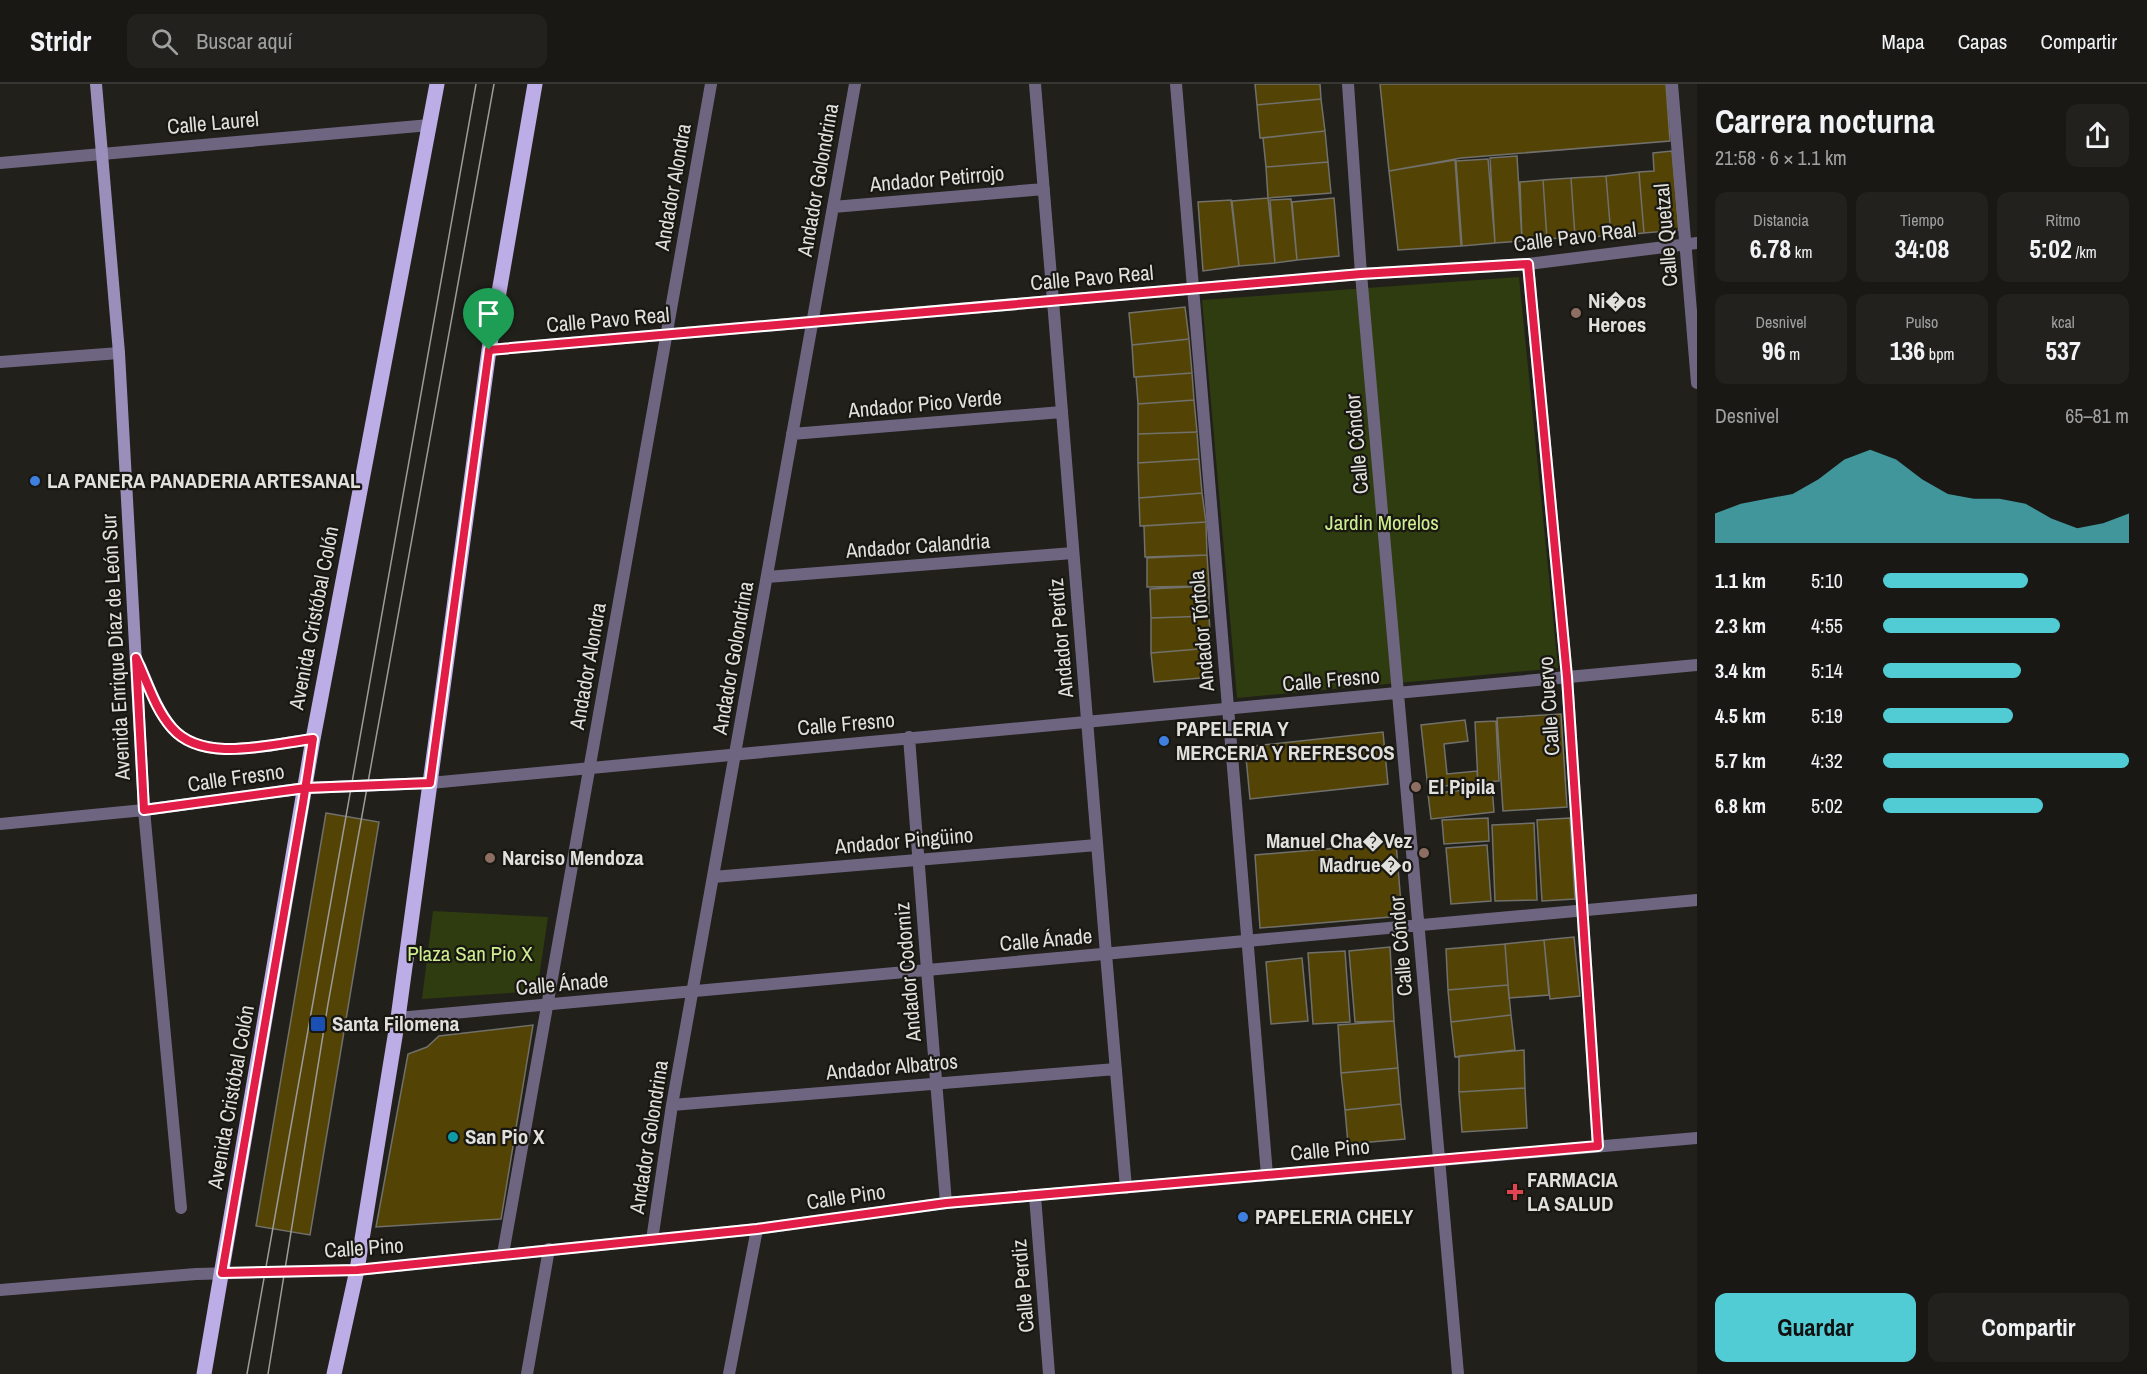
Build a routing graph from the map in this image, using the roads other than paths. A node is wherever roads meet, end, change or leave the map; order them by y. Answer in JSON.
{"nodes":[{"id":1,"x":96,"y":84,"type":"edge"},
{"id":2,"x":437,"y":84,"type":"edge"},
{"id":3,"x":535,"y":84,"type":"edge"},
{"id":4,"x":711,"y":84,"type":"edge"},
{"id":5,"x":855,"y":84,"type":"edge"},
{"id":6,"x":1035,"y":84,"type":"edge"},
{"id":7,"x":1176,"y":84,"type":"edge"},
{"id":8,"x":1348,"y":84,"type":"edge"},
{"id":9,"x":1672,"y":84,"type":"edge"},
{"id":10,"x":430,"y":124,"type":"junction"},
{"id":11,"x":102,"y":153,"type":"junction"},
{"id":12,"x":0,"y":162,"type":"edge"},
{"id":13,"x":1044,"y":189,"type":"junction"},
{"id":14,"x":833,"y":207,"type":"junction"},
{"id":15,"x":1692,"y":243,"type":"edge"},
{"id":16,"x":1528,"y":264,"type":"junction"},
{"id":17,"x":1361,"y":274,"type":"junction"},
{"id":18,"x":1193,"y":289,"type":"junction"},
{"id":19,"x":1053,"y":301,"type":"junction"},
{"id":20,"x":812,"y":322,"type":"junction"},
{"id":21,"x":667,"y":335,"type":"junction"},
{"id":22,"x":489,"y":350,"type":"junction"},
{"id":23,"x":119,"y":353,"type":"junction"},
{"id":24,"x":0,"y":362,"type":"edge"},
{"id":25,"x":1697,"y":382,"type":"edge"},
{"id":26,"x":1062,"y":412,"type":"junction"},
{"id":27,"x":792,"y":434,"type":"junction"},
{"id":28,"x":1073,"y":553,"type":"junction"},
{"id":29,"x":767,"y":577,"type":"junction"},
{"id":30,"x":136,"y":658,"type":"junction"},
{"id":31,"x":1697,"y":665,"type":"edge"},
{"id":32,"x":1567,"y":677,"type":"junction"},
{"id":33,"x":1400,"y":694,"type":"junction"},
{"id":34,"x":1228,"y":708,"type":"junction"},
{"id":35,"x":1087,"y":721,"type":"junction"},
{"id":36,"x":909,"y":737,"type":"junction"},
{"id":37,"x":313,"y":739,"type":"junction"},
{"id":38,"x":736,"y":753,"type":"junction"},
{"id":39,"x":590,"y":767,"type":"junction"},
{"id":40,"x":430,"y":783,"type":"junction"},
{"id":41,"x":306,"y":788,"type":"junction"},
{"id":42,"x":144,"y":810,"type":"junction"},
{"id":43,"x":0,"y":824,"type":"edge"},
{"id":44,"x":1097,"y":845,"type":"junction"},
{"id":45,"x":919,"y":860,"type":"junction"},
{"id":46,"x":713,"y":877,"type":"junction"},
{"id":47,"x":1697,"y":900,"type":"edge"},
{"id":48,"x":1582,"y":910,"type":"junction"},
{"id":49,"x":1419,"y":925,"type":"junction"},
{"id":50,"x":1247,"y":941,"type":"junction"},
{"id":51,"x":1106,"y":954,"type":"junction"},
{"id":52,"x":927,"y":970,"type":"junction"},
{"id":53,"x":693,"y":992,"type":"junction"},
{"id":54,"x":548,"y":1005,"type":"junction"},
{"id":55,"x":398,"y":1018,"type":"junction"},
{"id":56,"x":1116,"y":1069,"type":"junction"},
{"id":57,"x":937,"y":1083,"type":"junction"},
{"id":58,"x":672,"y":1105,"type":"junction"},
{"id":59,"x":1697,"y":1138,"type":"edge"},
{"id":60,"x":1598,"y":1146,"type":"junction"},
{"id":61,"x":1438,"y":1160,"type":"junction"},
{"id":62,"x":1267,"y":1175,"type":"junction"},
{"id":63,"x":1126,"y":1188,"type":"junction"},
{"id":64,"x":1035,"y":1196,"type":"junction"},
{"id":65,"x":946,"y":1203,"type":"junction"},
{"id":66,"x":181,"y":1208,"type":"dead end"},
{"id":67,"x":757,"y":1229,"type":"junction"},
{"id":68,"x":652,"y":1239,"type":"junction"},
{"id":69,"x":549,"y":1249,"type":"junction"},
{"id":70,"x":503,"y":1254,"type":"junction"},
{"id":71,"x":357,"y":1270,"type":"junction"},
{"id":72,"x":222,"y":1273,"type":"junction"},
{"id":73,"x":0,"y":1290,"type":"edge"},
{"id":74,"x":204,"y":1374,"type":"edge"},
{"id":75,"x":334,"y":1374,"type":"edge"},
{"id":76,"x":527,"y":1374,"type":"edge"},
{"id":77,"x":729,"y":1374,"type":"edge"},
{"id":78,"x":1049,"y":1374,"type":"edge"},
{"id":79,"x":1458,"y":1374,"type":"edge"}],
"edges":[{"from":1,"to":11,"type":"main road","name":"Avenida Enrique Díaz de León Sur"},
{"from":2,"to":10,"type":"main road","name":"Avenida Cristóbal Colón"},
{"from":3,"to":22,"type":"main road"},
{"from":4,"to":21,"type":"street","name":"Andador Alondra"},
{"from":5,"to":14,"type":"street","name":"Andador Golondrina"},
{"from":6,"to":13,"type":"street","name":"Andador Perdiz"},
{"from":7,"to":18,"type":"street","name":"Andador Tórtola"},
{"from":8,"to":17,"type":"street","name":"Calle Cóndor"},
{"from":9,"to":15,"type":"street","name":"Calle Quetzal"},
{"from":10,"to":11,"type":"street","name":"Calle Laurel"},
{"from":10,"to":37,"type":"main road","name":"Avenida Cristóbal Colón"},
{"from":11,"to":12,"type":"street","name":"Calle Laurel"},
{"from":11,"to":23,"type":"main road","name":"Avenida Enrique Díaz de León Sur"},
{"from":13,"to":14,"type":"street","name":"Andador Petirrojo"},
{"from":13,"to":19,"type":"street","name":"Andador Perdiz"},
{"from":14,"to":20,"type":"street","name":"Andador Golondrina"},
{"from":15,"to":16,"type":"street","name":"Calle Pavo Real"},
{"from":15,"to":25,"type":"street","name":"Calle Quetzal"},
{"from":16,"to":17,"type":"street","name":"Calle Pavo Real"},
{"from":16,"to":32,"type":"street","name":"Calle Cuervo"},
{"from":17,"to":18,"type":"street","name":"Calle Pavo Real"},
{"from":17,"to":33,"type":"street","name":"Calle Cóndor"},
{"from":18,"to":19,"type":"street","name":"Calle Pavo Real"},
{"from":18,"to":34,"type":"street","name":"Andador Tórtola"},
{"from":19,"to":20,"type":"street","name":"Calle Pavo Real"},
{"from":19,"to":26,"type":"street","name":"Andador Perdiz"},
{"from":20,"to":21,"type":"street","name":"Calle Pavo Real"},
{"from":20,"to":27,"type":"street","name":"Andador Golondrina"},
{"from":21,"to":22,"type":"street","name":"Calle Pavo Real"},
{"from":21,"to":39,"type":"street","name":"Andador Alondra"},
{"from":22,"to":40,"type":"main road"},
{"from":23,"to":24,"type":"street"},
{"from":23,"to":30,"type":"main road","name":"Avenida Enrique Díaz de León Sur"},
{"from":26,"to":27,"type":"street","name":"Andador Pico Verde"},
{"from":26,"to":28,"type":"street","name":"Andador Perdiz"},
{"from":27,"to":29,"type":"street","name":"Andador Golondrina"},
{"from":28,"to":29,"type":"street","name":"Andador Calandria"},
{"from":28,"to":35,"type":"street","name":"Andador Perdiz"},
{"from":29,"to":38,"type":"street","name":"Andador Golondrina"},
{"from":30,"to":37,"type":"main road"},
{"from":30,"to":42,"type":"main road","name":"Avenida Enrique Díaz de León Sur"},
{"from":31,"to":32,"type":"street","name":"Calle Fresno"},
{"from":32,"to":33,"type":"street","name":"Calle Fresno"},
{"from":32,"to":48,"type":"street","name":"Calle Cuervo"},
{"from":33,"to":34,"type":"street","name":"Calle Fresno"},
{"from":33,"to":49,"type":"street","name":"Calle Cóndor"},
{"from":34,"to":35,"type":"street","name":"Calle Fresno"},
{"from":34,"to":50,"type":"street","name":"Andador Tórtola"},
{"from":35,"to":36,"type":"street","name":"Calle Fresno"},
{"from":35,"to":44,"type":"street","name":"Andador Perdiz"},
{"from":36,"to":38,"type":"street","name":"Calle Fresno"},
{"from":36,"to":45,"type":"street","name":"Andador Codorniz"},
{"from":37,"to":41,"type":"main road","name":"Avenida Cristóbal Colón"},
{"from":38,"to":39,"type":"street","name":"Calle Fresno"},
{"from":38,"to":46,"type":"street","name":"Andador Golondrina"},
{"from":39,"to":40,"type":"street","name":"Calle Fresno"},
{"from":39,"to":54,"type":"street","name":"Andador Alondra"},
{"from":40,"to":41,"type":"main road","name":"Calle Fresno"},
{"from":40,"to":55,"type":"main road"},
{"from":41,"to":42,"type":"main road","name":"Calle Fresno"},
{"from":41,"to":72,"type":"main road","name":"Avenida Cristóbal Colón"},
{"from":42,"to":43,"type":"street","name":"Calle Fresno"},
{"from":42,"to":66,"type":"street","name":"Avenida Enrique Díaz de León Sur"},
{"from":44,"to":45,"type":"street","name":"Andador Pingüino"},
{"from":44,"to":51,"type":"street","name":"Andador Perdiz"},
{"from":45,"to":46,"type":"street","name":"Andador Pingüino"},
{"from":45,"to":52,"type":"street","name":"Andador Codorniz"},
{"from":46,"to":53,"type":"street","name":"Andador Golondrina"},
{"from":47,"to":48,"type":"street","name":"Calle Ánade"},
{"from":48,"to":49,"type":"street","name":"Calle Ánade"},
{"from":48,"to":60,"type":"street","name":"Calle Cuervo"},
{"from":49,"to":50,"type":"street","name":"Calle Ánade"},
{"from":49,"to":61,"type":"street","name":"Calle Cóndor"},
{"from":50,"to":51,"type":"street","name":"Calle Ánade"},
{"from":50,"to":62,"type":"street","name":"Andador Tórtola"},
{"from":51,"to":52,"type":"street","name":"Calle Ánade"},
{"from":51,"to":56,"type":"street","name":"Andador Perdiz"},
{"from":52,"to":53,"type":"street","name":"Calle Ánade"},
{"from":52,"to":57,"type":"street","name":"Andador Codorniz"},
{"from":53,"to":54,"type":"street","name":"Calle Ánade"},
{"from":53,"to":58,"type":"street","name":"Andador Golondrina"},
{"from":54,"to":55,"type":"street","name":"Calle Ánade"},
{"from":54,"to":70,"type":"street","name":"Andador Alondra"},
{"from":55,"to":71,"type":"main road"},
{"from":56,"to":57,"type":"street","name":"Andador Albatros"},
{"from":56,"to":63,"type":"street","name":"Andador Perdiz"},
{"from":57,"to":58,"type":"street","name":"Andador Albatros"},
{"from":57,"to":65,"type":"street","name":"Andador Codorniz"},
{"from":58,"to":68,"type":"street","name":"Andador Golondrina"},
{"from":59,"to":60,"type":"street","name":"Calle Pino"},
{"from":60,"to":61,"type":"street","name":"Calle Pino"},
{"from":61,"to":62,"type":"street","name":"Calle Pino"},
{"from":61,"to":79,"type":"street","name":"Calle Cóndor"},
{"from":62,"to":63,"type":"street","name":"Calle Pino"},
{"from":63,"to":64,"type":"street","name":"Calle Pino"},
{"from":64,"to":65,"type":"street","name":"Calle Pino"},
{"from":64,"to":78,"type":"street","name":"Calle Perdiz"},
{"from":65,"to":67,"type":"street","name":"Calle Pino"},
{"from":67,"to":68,"type":"street","name":"Calle Pino"},
{"from":67,"to":77,"type":"street"},
{"from":68,"to":69,"type":"street","name":"Calle Pino"},
{"from":69,"to":70,"type":"street","name":"Calle Pino"},
{"from":69,"to":76,"type":"street"},
{"from":70,"to":71,"type":"street","name":"Calle Pino"},
{"from":71,"to":72,"type":"street","name":"Calle Pino"},
{"from":71,"to":75,"type":"main road"},
{"from":72,"to":73,"type":"street","name":"Calle Pino"},
{"from":72,"to":74,"type":"main road","name":"Avenida Cristóbal Colón"}]}
